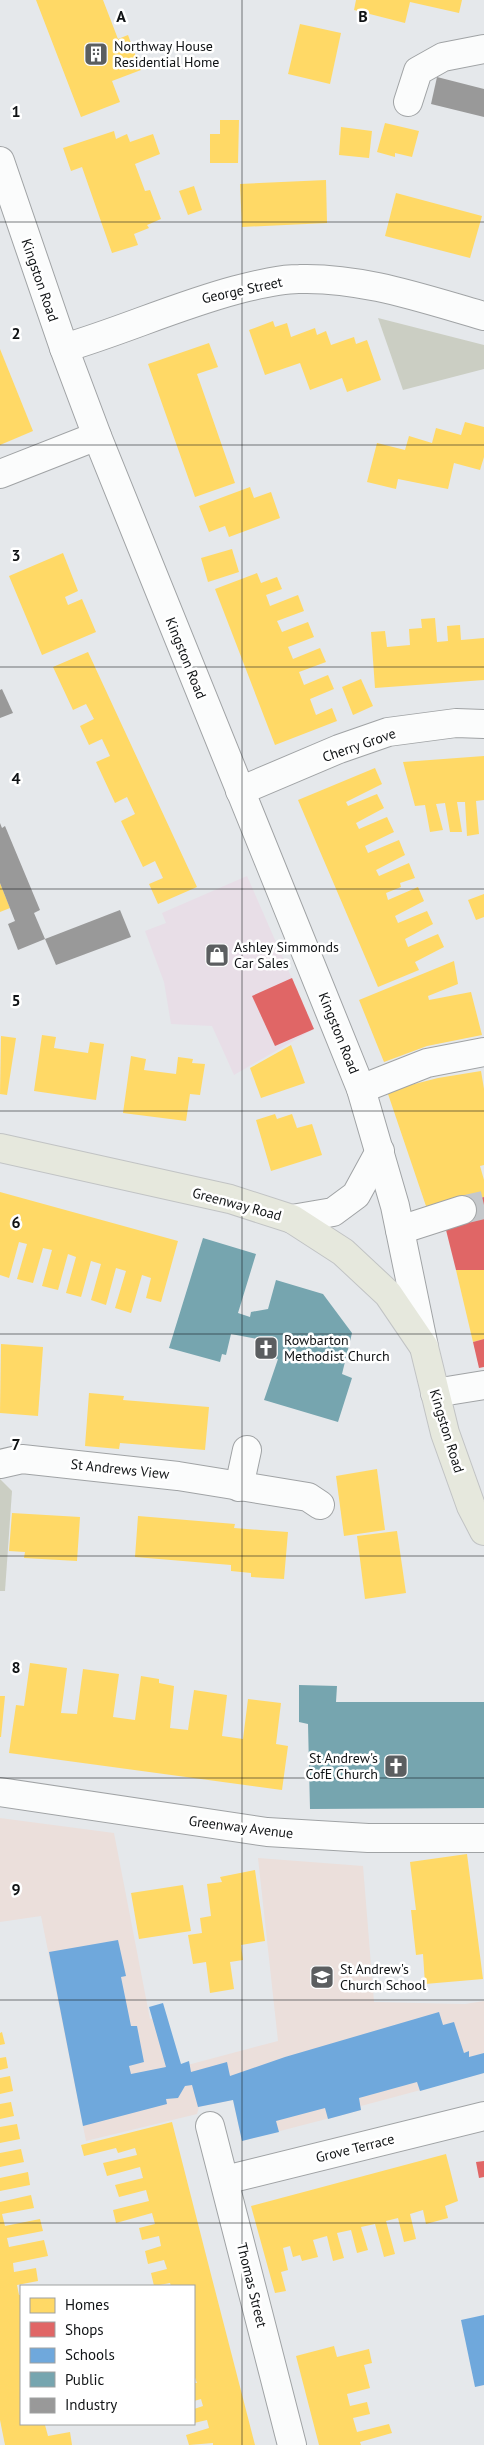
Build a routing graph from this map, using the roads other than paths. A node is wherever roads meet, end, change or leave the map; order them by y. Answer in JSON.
{"nodes":[{"id":1,"x":484,"y":49,"type":"edge"},
{"id":2,"x":408,"y":102,"type":"dead end"},
{"id":3,"x":0,"y":161,"type":"edge"},
{"id":4,"x":484,"y":316,"type":"edge"},
{"id":5,"x":64,"y":348,"type":"junction"},
{"id":6,"x":97,"y":436,"type":"junction"},
{"id":7,"x":0,"y":474,"type":"edge"},
{"id":8,"x":484,"y":724,"type":"edge"},
{"id":9,"x":240,"y":791,"type":"junction"},
{"id":10,"x":484,"y":1052,"type":"edge"},
{"id":11,"x":362,"y":1088,"type":"junction"},
{"id":12,"x":0,"y":1148,"type":"edge"},
{"id":13,"x":380,"y":1151,"type":"junction"},
{"id":14,"x":462,"y":1210,"type":"tunnel mouth"},
{"id":15,"x":292,"y":1219,"type":"junction"},
{"id":16,"x":400,"y":1230,"type":"junction"},
{"id":17,"x":424,"y":1347,"type":"junction"},
{"id":18,"x":484,"y":1385,"type":"edge"},
{"id":19,"x":435,"y":1393,"type":"junction"},
{"id":20,"x":247,"y":1450,"type":"dead end"},
{"id":21,"x":0,"y":1464,"type":"edge"},
{"id":22,"x":239,"y":1487,"type":"junction"},
{"id":23,"x":320,"y":1505,"type":"dead end"},
{"id":24,"x":484,"y":1531,"type":"edge"},
{"id":25,"x":0,"y":1792,"type":"edge"},
{"id":26,"x":484,"y":1838,"type":"edge"},
{"id":27,"x":484,"y":2116,"type":"edge"},
{"id":28,"x":210,"y":2126,"type":"dead end"},
{"id":29,"x":225,"y":2180,"type":"junction"},
{"id":30,"x":292,"y":2445,"type":"edge"}],
"edges":[{"from":1,"to":2,"type":"street"},
{"from":3,"to":5,"type":"street","name":"Kingston Road"},
{"from":4,"to":5,"type":"street","name":"George Street"},
{"from":5,"to":6,"type":"street","name":"Kingston Road"},
{"from":6,"to":7,"type":"street"},
{"from":6,"to":9,"type":"street","name":"Kingston Road"},
{"from":8,"to":9,"type":"street","name":"Cherry Grove"},
{"from":9,"to":11,"type":"street","name":"Kingston Road"},
{"from":10,"to":11,"type":"street"},
{"from":11,"to":13,"type":"street","name":"Kingston Road"},
{"from":12,"to":15,"type":"main road","name":"Greenway Road"},
{"from":13,"to":15,"type":"street"},
{"from":13,"to":16,"type":"street","name":"Kingston Road"},
{"from":14,"to":16,"type":"street"},
{"from":15,"to":17,"type":"main road","name":"Greenway Road"},
{"from":16,"to":17,"type":"street","name":"Kingston Road"},
{"from":17,"to":19,"type":"main road","name":"Kingston Road"},
{"from":18,"to":19,"type":"street"},
{"from":19,"to":24,"type":"main road","name":"Kingston Road"},
{"from":20,"to":22,"type":"street"},
{"from":21,"to":22,"type":"street","name":"St Andrews View"},
{"from":22,"to":23,"type":"street","name":"St Andrews View"},
{"from":25,"to":26,"type":"street","name":"Greenway Avenue"},
{"from":27,"to":29,"type":"street","name":"Grove Terrace"},
{"from":28,"to":29,"type":"street","name":"Thomas Street"},
{"from":29,"to":30,"type":"street","name":"Thomas Street"}]}
